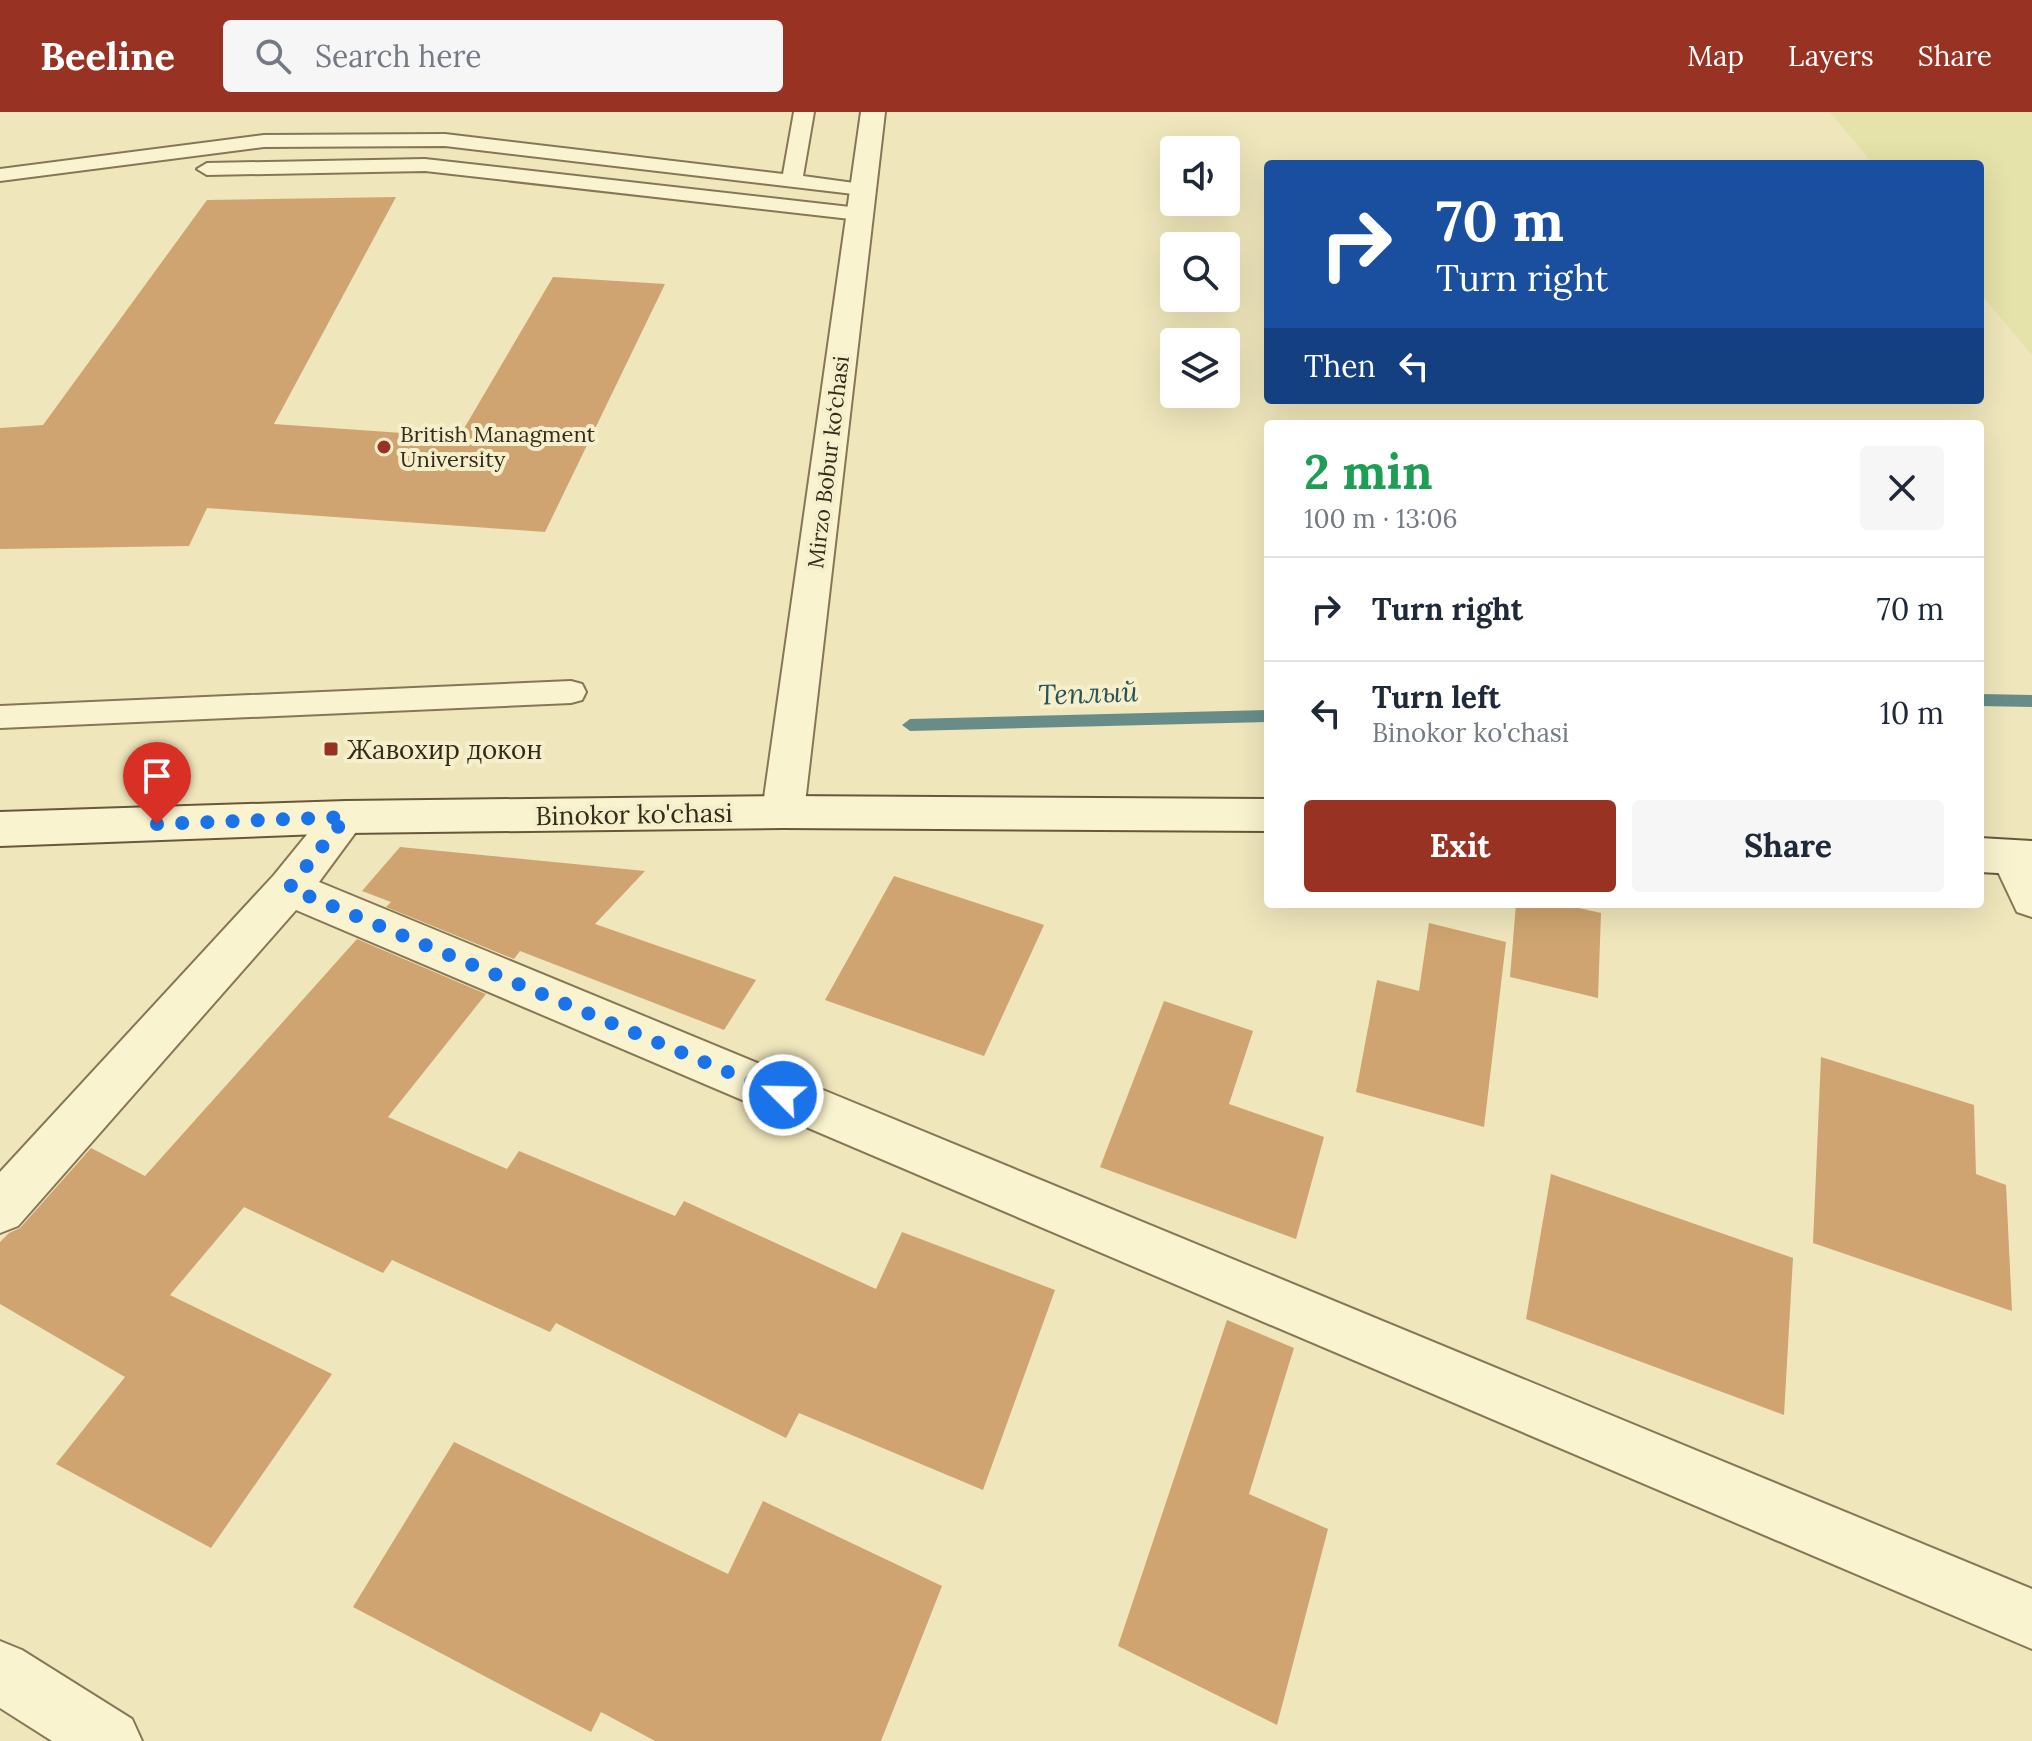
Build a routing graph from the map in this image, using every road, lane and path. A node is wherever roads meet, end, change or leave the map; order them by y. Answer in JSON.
{"nodes":[{"id":1,"x":804,"y":112,"type":"edge"},
{"id":2,"x":873,"y":112,"type":"edge"},
{"id":3,"x":0,"y":175,"type":"edge"},
{"id":4,"x":792,"y":181,"type":"junction"},
{"id":5,"x":0,"y":195,"type":"edge"},
{"id":6,"x":861,"y":201,"type":"junction"},
{"id":7,"x":571,"y":692,"type":"dead end"},
{"id":8,"x":0,"y":717,"type":"edge"},
{"id":9,"x":783,"y":812,"type":"junction"},
{"id":10,"x":1264,"y":815,"type":"edge"},
{"id":11,"x":346,"y":817,"type":"junction"},
{"id":12,"x":0,"y":829,"type":"edge"},
{"id":13,"x":2008,"y":857,"type":"edge"},
{"id":14,"x":289,"y":888,"type":"junction"},
{"id":15,"x":2032,"y":899,"type":"edge"},
{"id":16,"x":0,"y":1209,"type":"edge"},
{"id":17,"x":2032,"y":1619,"type":"edge"},
{"id":18,"x":0,"y":1672,"type":"edge"},
{"id":19,"x":110,"y":1741,"type":"edge"}],
"edges":[{"from":1,"to":4,"type":"lane"},
{"from":2,"to":6,"type":"street","name":"Mirzo Bobur ko‘chasi"},
{"from":3,"to":4,"type":"lane"},
{"from":4,"to":6,"type":"lane"},
{"from":5,"to":6,"type":"lane"},
{"from":6,"to":9,"type":"street","name":"Mirzo Bobur ko‘chasi"},
{"from":7,"to":8,"type":"lane"},
{"from":9,"to":10,"type":"street","name":"Binokor ko'chasi"},
{"from":9,"to":11,"type":"street","name":"Binokor ko'chasi"},
{"from":11,"to":12,"type":"street","name":"Binokor ko'chasi"},
{"from":11,"to":14,"type":"street"},
{"from":13,"to":15,"type":"street"},
{"from":14,"to":16,"type":"street"},
{"from":14,"to":17,"type":"street"},
{"from":18,"to":19,"type":"street"}]}
